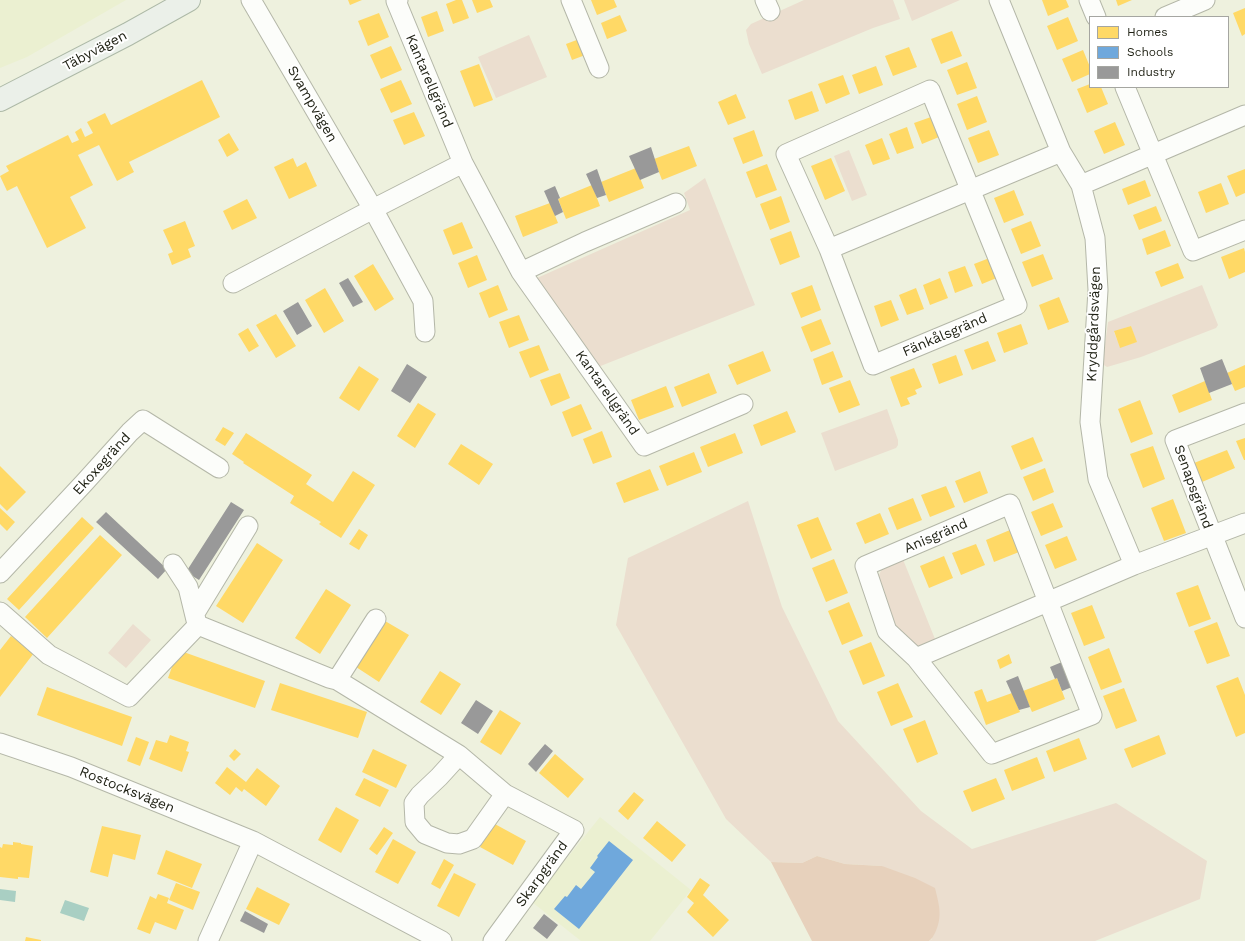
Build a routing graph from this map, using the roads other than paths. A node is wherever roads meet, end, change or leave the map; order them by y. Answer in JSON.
{"nodes":[{"id":1,"x":189,"y":0,"type":"edge"},
{"id":2,"x":251,"y":0,"type":"edge"},
{"id":3,"x":398,"y":0,"type":"edge"},
{"id":4,"x":571,"y":0,"type":"edge"},
{"id":5,"x":999,"y":0,"type":"edge"},
{"id":6,"x":1089,"y":0,"type":"edge"},
{"id":7,"x":1205,"y":0,"type":"edge"},
{"id":8,"x":1096,"y":16,"type":"edge"},
{"id":9,"x":1167,"y":16,"type":"edge"},
{"id":10,"x":599,"y":68,"type":"dead end"},
{"id":11,"x":1125,"y":88,"type":"edge"},
{"id":12,"x":0,"y":100,"type":"edge"},
{"id":13,"x":1245,"y":115,"type":"edge"},
{"id":14,"x":1061,"y":152,"type":"junction"},
{"id":15,"x":1153,"y":155,"type":"junction"},
{"id":16,"x":463,"y":163,"type":"junction"},
{"id":17,"x":1081,"y":185,"type":"junction"},
{"id":18,"x":971,"y":189,"type":"junction"},
{"id":19,"x":676,"y":203,"type":"dead end"},
{"id":20,"x":374,"y":209,"type":"junction"},
{"id":21,"x":1245,"y":230,"type":"edge"},
{"id":22,"x":829,"y":249,"type":"junction"},
{"id":23,"x":521,"y":272,"type":"junction"},
{"id":24,"x":233,"y":283,"type":"dead end"},
{"id":25,"x":426,"y":332,"type":"dead end"},
{"id":26,"x":743,"y":404,"type":"dead end"},
{"id":27,"x":1245,"y":413,"type":"edge"},
{"id":28,"x":219,"y":468,"type":"dead end"},
{"id":29,"x":1245,"y":523,"type":"edge"},
{"id":30,"x":248,"y":526,"type":"dead end"},
{"id":31,"x":1212,"y":536,"type":"junction"},
{"id":32,"x":173,"y":564,"type":"dead end"},
{"id":33,"x":1134,"y":565,"type":"junction"},
{"id":34,"x":0,"y":573,"type":"edge"},
{"id":35,"x":1048,"y":602,"type":"junction"},
{"id":36,"x":0,"y":612,"type":"edge"},
{"id":37,"x":1245,"y":618,"type":"edge"},
{"id":38,"x":196,"y":619,"type":"junction"},
{"id":39,"x":376,"y":619,"type":"dead end"},
{"id":40,"x":916,"y":658,"type":"junction"},
{"id":41,"x":336,"y":680,"type":"junction"},
{"id":42,"x":0,"y":743,"type":"edge"},
{"id":43,"x":459,"y":755,"type":"junction"},
{"id":44,"x":505,"y":794,"type":"junction"},
{"id":45,"x":253,"y":841,"type":"junction"},
{"id":46,"x":208,"y":941,"type":"edge"},
{"id":47,"x":442,"y":941,"type":"edge"},
{"id":48,"x":493,"y":941,"type":"edge"}],
"edges":[{"from":1,"to":12,"type":"main road","name":"Täbyvägen"},
{"from":2,"to":20,"type":"street","name":"Svampvägen"},
{"from":3,"to":16,"type":"street","name":"Kantarellgränd"},
{"from":4,"to":10,"type":"street"},
{"from":5,"to":14,"type":"street","name":"Kryddgårdsvägen"},
{"from":6,"to":8,"type":"street"},
{"from":7,"to":9,"type":"street"},
{"from":11,"to":15,"type":"street"},
{"from":13,"to":15,"type":"street"},
{"from":14,"to":17,"type":"street","name":"Kryddgårdsvägen"},
{"from":14,"to":18,"type":"street"},
{"from":15,"to":17,"type":"street"},
{"from":15,"to":21,"type":"street"},
{"from":16,"to":20,"type":"street"},
{"from":16,"to":23,"type":"street","name":"Kantarellgränd"},
{"from":17,"to":33,"type":"street","name":"Kryddgårdsvägen"},
{"from":18,"to":22,"type":"street"},
{"from":18,"to":22,"type":"street","name":"Fänkålsgränd"},
{"from":18,"to":22,"type":"street","name":"Fänkålsgränd"},
{"from":19,"to":23,"type":"street"},
{"from":20,"to":24,"type":"street"},
{"from":20,"to":25,"type":"street","name":"Svampvägen"},
{"from":23,"to":26,"type":"street","name":"Kantarellgränd"},
{"from":27,"to":31,"type":"street","name":"Senapsgränd"},
{"from":28,"to":34,"type":"street","name":"Ekoxegränd"},
{"from":29,"to":31,"type":"street","name":"Senapsgränd"},
{"from":30,"to":38,"type":"street"},
{"from":31,"to":33,"type":"street","name":"Senapsgränd"},
{"from":31,"to":37,"type":"street","name":"Senapsgränd"},
{"from":32,"to":38,"type":"street"},
{"from":33,"to":35,"type":"street"},
{"from":35,"to":40,"type":"street"},
{"from":35,"to":40,"type":"street","name":"Anisgränd"},
{"from":35,"to":40,"type":"street","name":"Anisgränd"},
{"from":36,"to":38,"type":"street"},
{"from":38,"to":41,"type":"street","name":"Skarpgränd"},
{"from":39,"to":41,"type":"street"},
{"from":41,"to":43,"type":"street","name":"Skarpgränd"},
{"from":42,"to":45,"type":"street","name":"Rostocksvägen"},
{"from":43,"to":44,"type":"street","name":"Skarpgränd"},
{"from":43,"to":44,"type":"street"},
{"from":44,"to":48,"type":"street","name":"Skarpgränd"},
{"from":45,"to":46,"type":"street"},
{"from":45,"to":47,"type":"street","name":"Rostocksvägen"}]}
